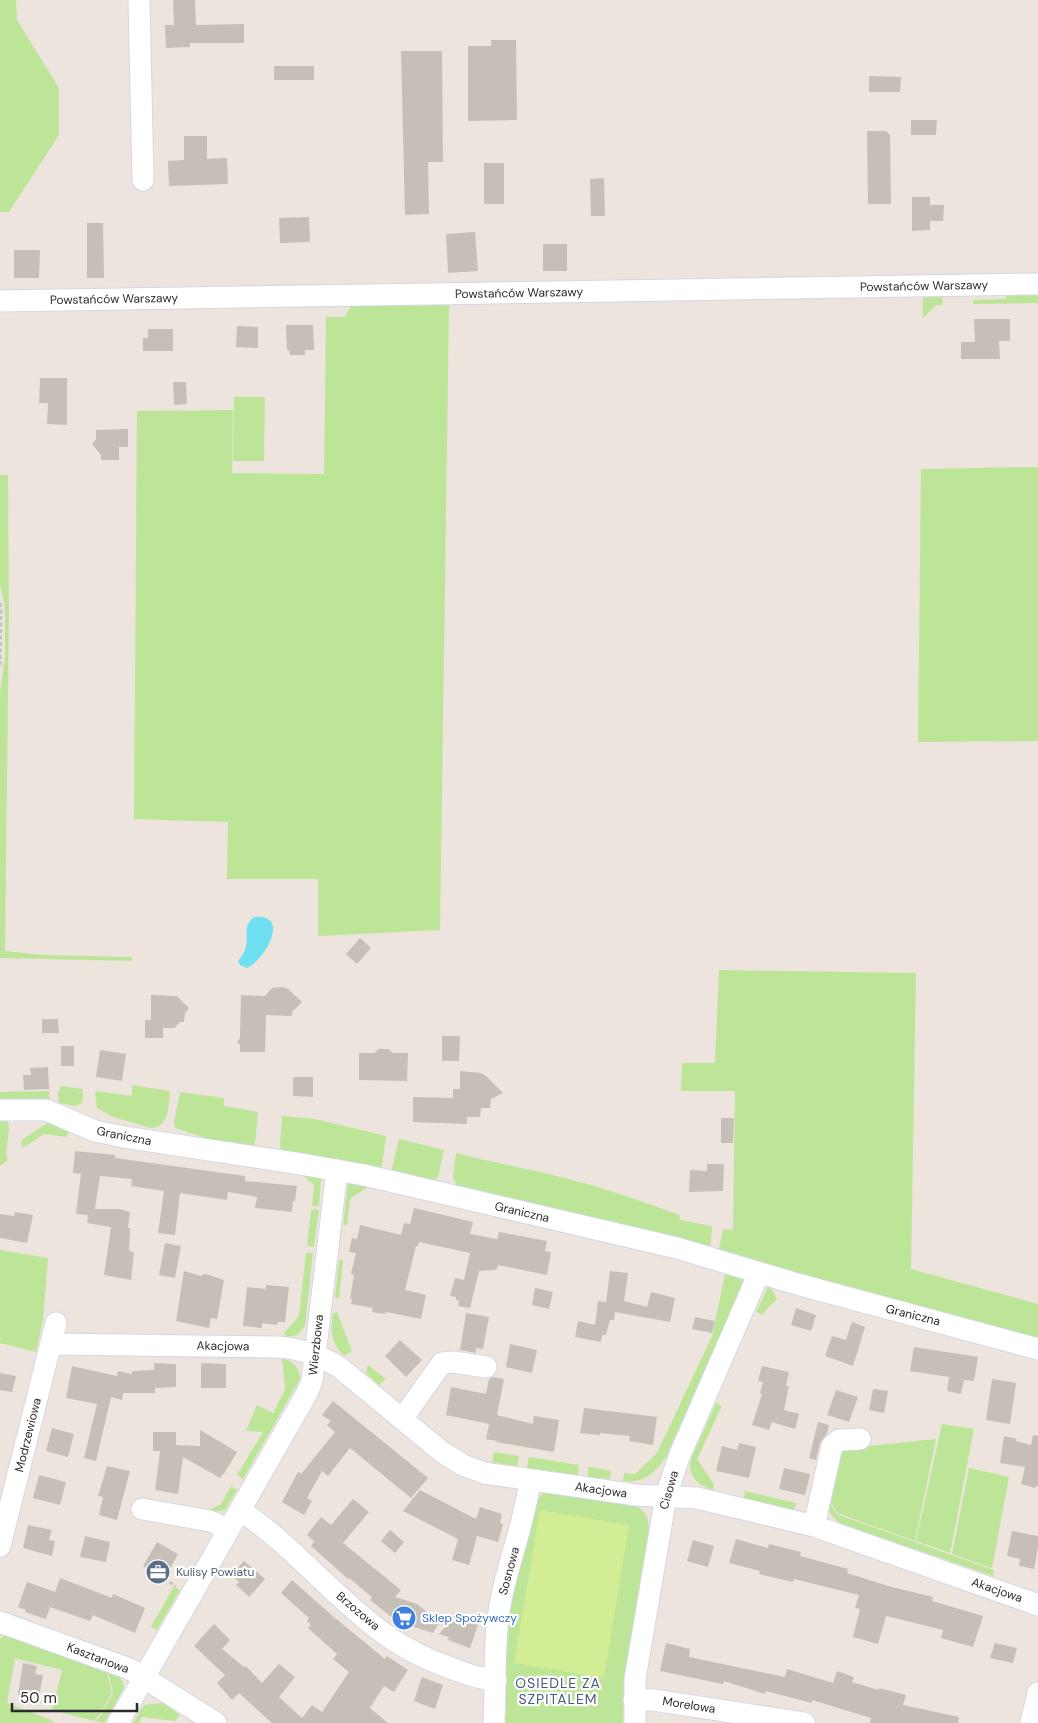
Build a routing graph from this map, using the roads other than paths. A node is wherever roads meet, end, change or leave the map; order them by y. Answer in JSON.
{"nodes":[{"id":1,"x":139,"y":0,"type":"edge"},
{"id":2,"x":143,"y":180,"type":"dead end"},
{"id":3,"x":1038,"y":284,"type":"edge"},
{"id":4,"x":0,"y":301,"type":"edge"},
{"id":5,"x":0,"y":1110,"type":"edge"},
{"id":6,"x":337,"y":1170,"type":"junction"},
{"id":7,"x":759,"y":1273,"type":"junction"},
{"id":8,"x":54,"y":1334,"type":"joint"},
{"id":9,"x":1038,"y":1349,"type":"edge"},
{"id":10,"x":316,"y":1355,"type":"junction"},
{"id":11,"x":486,"y":1367,"type":"dead end"},
{"id":12,"x":402,"y":1419,"type":"junction"},
{"id":13,"x":860,"y":1439,"type":"dead end"},
{"id":14,"x":530,"y":1480,"type":"junction"},
{"id":15,"x":666,"y":1496,"type":"junction"},
{"id":16,"x":142,"y":1509,"type":"dead end"},
{"id":17,"x":240,"y":1510,"type":"junction"},
{"id":18,"x":814,"y":1526,"type":"junction"},
{"id":19,"x":228,"y":1529,"type":"junction"},
{"id":20,"x":0,"y":1546,"type":"edge"},
{"id":21,"x":1038,"y":1605,"type":"edge"},
{"id":22,"x":0,"y":1622,"type":"edge"},
{"id":23,"x":144,"y":1678,"type":"junction"},
{"id":24,"x":496,"y":1680,"type":"junction"},
{"id":25,"x":1038,"y":1693,"type":"edge"},
{"id":26,"x":634,"y":1700,"type":"junction"},
{"id":27,"x":118,"y":1723,"type":"edge"},
{"id":28,"x":216,"y":1723,"type":"edge"},
{"id":29,"x":494,"y":1723,"type":"edge"},
{"id":30,"x":635,"y":1723,"type":"edge"},
{"id":31,"x":804,"y":1723,"type":"edge"},
{"id":32,"x":1031,"y":1723,"type":"edge"}],
"edges":[{"from":1,"to":2,"type":"street"},
{"from":3,"to":4,"type":"street","name":"Powstańców Warszawy"},
{"from":5,"to":6,"type":"street","name":"Graniczna"},
{"from":6,"to":7,"type":"street","name":"Graniczna"},
{"from":6,"to":10,"type":"street","name":"Wierzbowa"},
{"from":7,"to":9,"type":"street","name":"Graniczna"},
{"from":7,"to":15,"type":"street","name":"Cisowa"},
{"from":8,"to":10,"type":"street","name":"Akacjowa"},
{"from":8,"to":20,"type":"street","name":"Modrzewiowa"},
{"from":10,"to":12,"type":"street","name":"Akacjowa"},
{"from":10,"to":17,"type":"street","name":"Wierzbowa"},
{"from":11,"to":12,"type":"street"},
{"from":12,"to":14,"type":"street","name":"Akacjowa"},
{"from":13,"to":18,"type":"street"},
{"from":14,"to":15,"type":"street","name":"Akacjowa"},
{"from":14,"to":24,"type":"street","name":"Sosnowa"},
{"from":15,"to":18,"type":"street","name":"Akacjowa"},
{"from":15,"to":26,"type":"street","name":"Cisowa"},
{"from":16,"to":19,"type":"street"},
{"from":17,"to":19,"type":"street","name":"Wierzbowa"},
{"from":17,"to":24,"type":"street","name":"Brzozowa"},
{"from":18,"to":21,"type":"street","name":"Akacjowa"},
{"from":19,"to":23,"type":"street","name":"Wierzbowa"},
{"from":22,"to":23,"type":"street","name":"Kasztanowa"},
{"from":23,"to":27,"type":"street","name":"Wierzbowa"},
{"from":23,"to":28,"type":"street","name":"Kasztanowa"},
{"from":24,"to":29,"type":"street","name":"Sosnowa"},
{"from":25,"to":32,"type":"street"},
{"from":26,"to":30,"type":"street","name":"Cisowa"},
{"from":26,"to":31,"type":"street","name":"Morelowa"}]}
